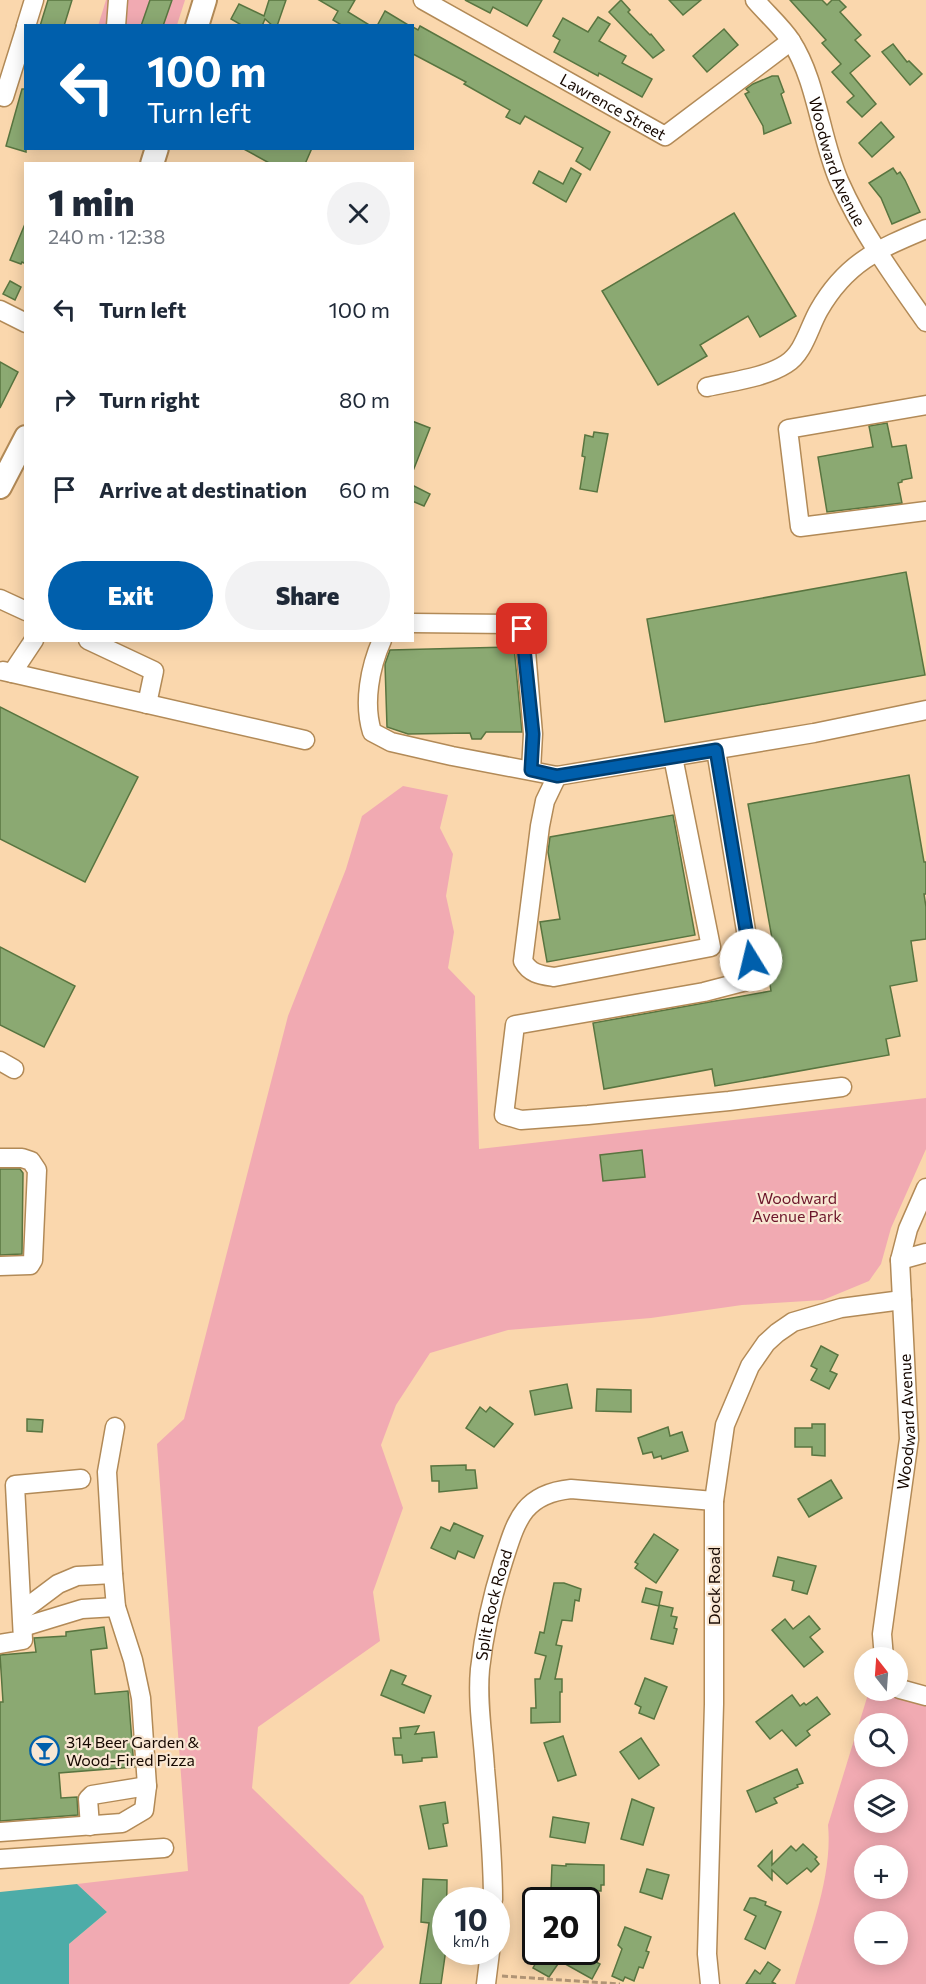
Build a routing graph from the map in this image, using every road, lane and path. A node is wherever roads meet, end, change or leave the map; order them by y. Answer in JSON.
{"nodes":[{"id":1,"x":34,"y":0,"type":"edge"},
{"id":2,"x":118,"y":0,"type":"edge"},
{"id":3,"x":205,"y":0,"type":"edge"},
{"id":4,"x":423,"y":0,"type":"edge"},
{"id":5,"x":755,"y":0,"type":"edge"},
{"id":6,"x":27,"y":24,"type":"edge"},
{"id":7,"x":116,"y":24,"type":"edge"},
{"id":8,"x":197,"y":24,"type":"edge"},
{"id":9,"x":24,"y":32,"type":"edge"},
{"id":10,"x":791,"y":41,"type":"junction"},
{"id":11,"x":4,"y":97,"type":"dead end"},
{"id":12,"x":926,"y":229,"type":"edge"},
{"id":13,"x":877,"y":250,"type":"junction"},
{"id":14,"x":0,"y":310,"type":"edge"},
{"id":15,"x":24,"y":322,"type":"edge"},
{"id":16,"x":926,"y":322,"type":"edge"},
{"id":17,"x":707,"y":387,"type":"dead end"},
{"id":18,"x":926,"y":405,"type":"edge"},
{"id":19,"x":24,"y":445,"type":"edge"},
{"id":20,"x":20,"y":462,"type":"edge"},
{"id":21,"x":0,"y":487,"type":"edge"},
{"id":22,"x":926,"y":511,"type":"edge"},
{"id":23,"x":0,"y":599,"type":"edge"},
{"id":24,"x":24,"y":610,"type":"edge"},
{"id":25,"x":414,"y":622,"type":"edge"},
{"id":26,"x":32,"y":642,"type":"edge"},
{"id":27,"x":92,"y":642,"type":"edge"},
{"id":28,"x":381,"y":642,"type":"edge"},
{"id":29,"x":6,"y":671,"type":"edge"},
{"id":30,"x":147,"y":704,"type":"junction"},
{"id":31,"x":926,"y":710,"type":"edge"},
{"id":32,"x":305,"y":740,"type":"dead end"},
{"id":33,"x":716,"y":750,"type":"junction"},
{"id":34,"x":673,"y":757,"type":"junction"},
{"id":35,"x":531,"y":770,"type":"junction"},
{"id":36,"x":557,"y":776,"type":"junction"},
{"id":37,"x":842,"y":1087,"type":"dead end"},
{"id":38,"x":0,"y":1158,"type":"edge"},
{"id":39,"x":926,"y":1188,"type":"edge"},
{"id":40,"x":926,"y":1252,"type":"edge"},
{"id":41,"x":900,"y":1260,"type":"junction"},
{"id":42,"x":0,"y":1266,"type":"edge"},
{"id":43,"x":902,"y":1300,"type":"junction"},
{"id":44,"x":115,"y":1427,"type":"dead end"},
{"id":45,"x":917,"y":1439,"type":"edge"},
{"id":46,"x":81,"y":1479,"type":"dead end"},
{"id":47,"x":714,"y":1501,"type":"junction"},
{"id":48,"x":113,"y":1574,"type":"junction"},
{"id":49,"x":116,"y":1607,"type":"junction"},
{"id":50,"x":22,"y":1619,"type":"junction"},
{"id":51,"x":0,"y":1644,"type":"edge"},
{"id":52,"x":883,"y":1647,"type":"edge"},
{"id":53,"x":908,"y":1691,"type":"edge"},
{"id":54,"x":926,"y":1696,"type":"edge"},
{"id":55,"x":147,"y":1786,"type":"junction"},
{"id":56,"x":90,"y":1826,"type":"junction"},
{"id":57,"x":34,"y":1830,"type":"junction"},
{"id":58,"x":0,"y":1832,"type":"edge"},
{"id":59,"x":164,"y":1848,"type":"dead end"},
{"id":60,"x":37,"y":1857,"type":"junction"},
{"id":61,"x":0,"y":1859,"type":"edge"},
{"id":62,"x":493,"y":1887,"type":"edge"},
{"id":63,"x":486,"y":1979,"type":"edge"},
{"id":64,"x":620,"y":1984,"type":"edge"},
{"id":65,"x":710,"y":1984,"type":"edge"}],
"edges":[{"from":1,"to":6,"type":"street"},
{"from":2,"to":7,"type":"street"},
{"from":3,"to":8,"type":"main road"},
{"from":4,"to":10,"type":"street","name":"Lawrence Street"},
{"from":5,"to":10,"type":"street","name":"Woodward Avenue"},
{"from":9,"to":11,"type":"street"},
{"from":10,"to":13,"type":"street","name":"Woodward Avenue"},
{"from":12,"to":13,"type":"street"},
{"from":13,"to":16,"type":"street","name":"Woodward Avenue"},
{"from":13,"to":17,"type":"street"},
{"from":14,"to":15,"type":"street"},
{"from":18,"to":22,"type":"street"},
{"from":19,"to":20,"type":"main road"},
{"from":20,"to":21,"type":"main road"},
{"from":23,"to":24,"type":"street"},
{"from":25,"to":35,"type":"street"},
{"from":26,"to":29,"type":"street"},
{"from":27,"to":30,"type":"street"},
{"from":28,"to":35,"type":"street"},
{"from":29,"to":30,"type":"street"},
{"from":30,"to":32,"type":"street"},
{"from":31,"to":33,"type":"street"},
{"from":33,"to":34,"type":"street"},
{"from":33,"to":37,"type":"street"},
{"from":34,"to":36,"type":"street"},
{"from":34,"to":36,"type":"street"},
{"from":35,"to":36,"type":"street"},
{"from":38,"to":42,"type":"street"},
{"from":39,"to":41,"type":"street","name":"Woodward Avenue"},
{"from":40,"to":41,"type":"street"},
{"from":41,"to":43,"type":"street","name":"Woodward Avenue"},
{"from":43,"to":45,"type":"street","name":"Woodward Avenue"},
{"from":43,"to":47,"type":"street","name":"Dock Road"},
{"from":44,"to":48,"type":"street"},
{"from":45,"to":52,"type":"street","name":"Woodward Avenue"},
{"from":46,"to":50,"type":"street"},
{"from":47,"to":62,"type":"street","name":"Split Rock Road"},
{"from":47,"to":65,"type":"street","name":"Dock Road"},
{"from":48,"to":49,"type":"street"},
{"from":48,"to":50,"type":"street"},
{"from":49,"to":50,"type":"street"},
{"from":49,"to":55,"type":"street"},
{"from":50,"to":51,"type":"street"},
{"from":53,"to":54,"type":"street"},
{"from":55,"to":56,"type":"street"},
{"from":55,"to":56,"type":"street"},
{"from":56,"to":57,"type":"street"},
{"from":57,"to":58,"type":"street"},
{"from":57,"to":60,"type":"street"},
{"from":59,"to":60,"type":"street"},
{"from":60,"to":61,"type":"street"},
{"from":63,"to":64,"type":"path"}]}
